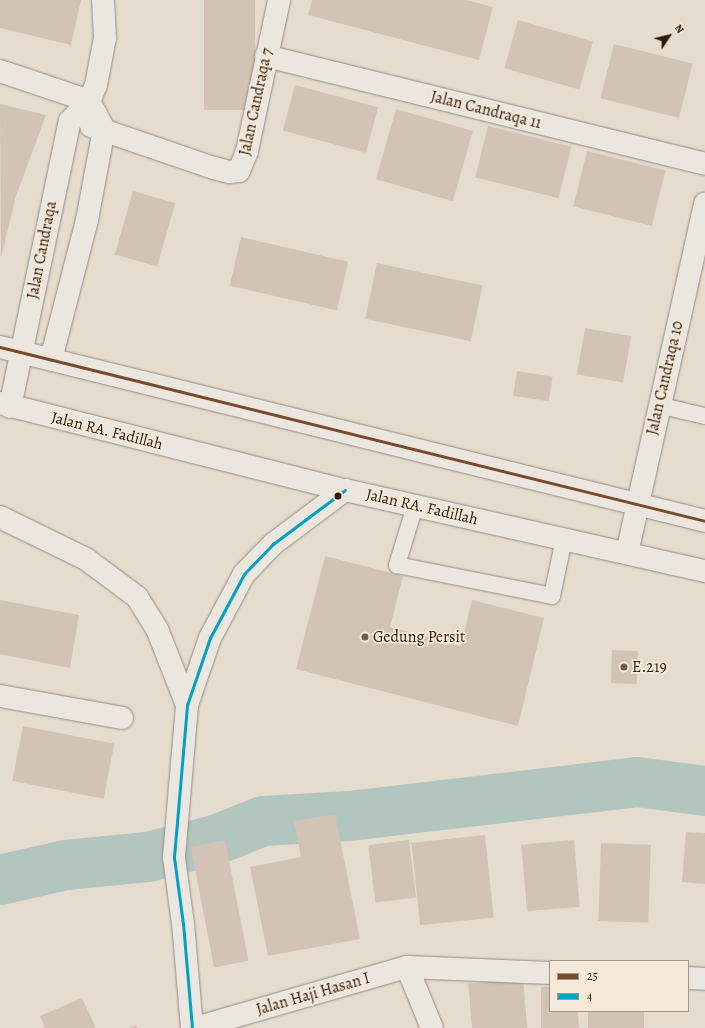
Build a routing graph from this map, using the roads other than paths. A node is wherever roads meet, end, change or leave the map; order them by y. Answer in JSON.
{"nodes":[{"id":1,"x":103,"y":0,"type":"edge"},
{"id":2,"x":279,"y":0,"type":"edge"},
{"id":3,"x":266,"y":56,"type":"junction"},
{"id":4,"x":0,"y":71,"type":"edge"},
{"id":5,"x":92,"y":93,"type":"junction"},
{"id":6,"x":70,"y":121,"type":"junction"},
{"id":7,"x":104,"y":129,"type":"junction"},
{"id":8,"x":705,"y":164,"type":"edge"},
{"id":9,"x":705,"y":204,"type":"edge"},
{"id":10,"x":0,"y":347,"type":"edge"},
{"id":11,"x":23,"y":352,"type":"junction"},
{"id":12,"x":51,"y":359,"type":"junction"},
{"id":13,"x":5,"y":405,"type":"edge"},
{"id":14,"x":658,"y":405,"type":"junction"},
{"id":15,"x":705,"y":416,"type":"edge"},
{"id":16,"x":345,"y":490,"type":"junction"},
{"id":17,"x":415,"y":506,"type":"junction"},
{"id":18,"x":636,"y":506,"type":"junction"},
{"id":19,"x":0,"y":517,"type":"edge"},
{"id":20,"x":705,"y":521,"type":"edge"},
{"id":21,"x":564,"y":539,"type":"junction"},
{"id":22,"x":627,"y":553,"type":"junction"},
{"id":23,"x":705,"y":571,"type":"edge"},
{"id":24,"x":0,"y":696,"type":"edge"},
{"id":25,"x":187,"y":704,"type":"junction"},
{"id":26,"x":122,"y":718,"type":"dead end"},
{"id":27,"x":407,"y":967,"type":"junction"},
{"id":28,"x":549,"y":973,"type":"edge"},
{"id":29,"x":689,"y":978,"type":"edge"},
{"id":30,"x":705,"y":979,"type":"edge"},
{"id":31,"x":194,"y":1028,"type":"edge"},
{"id":32,"x":432,"y":1028,"type":"edge"}],
"edges":[{"from":1,"to":5,"type":"street"},
{"from":2,"to":3,"type":"street","name":"Jalan Candraqa 7"},
{"from":3,"to":7,"type":"street","name":"Jalan Candraqa 7"},
{"from":3,"to":8,"type":"street","name":"Jalan Candraqa 11"},
{"from":4,"to":5,"type":"street"},
{"from":5,"to":6,"type":"street"},
{"from":5,"to":7,"type":"street"},
{"from":6,"to":7,"type":"street","name":"Jalan Candraqa 7"},
{"from":6,"to":11,"type":"street","name":"Jalan Candraqa"},
{"from":7,"to":12,"type":"street","name":"Jalan Candraqa"},
{"from":9,"to":14,"type":"street","name":"Jalan Candraqa 10"},
{"from":10,"to":11,"type":"street"},
{"from":11,"to":12,"type":"street"},
{"from":11,"to":13,"type":"street","name":"Jalan Candraqa"},
{"from":12,"to":18,"type":"street"},
{"from":13,"to":16,"type":"street","name":"Jalan RA. Fadillah"},
{"from":14,"to":15,"type":"lane"},
{"from":14,"to":18,"type":"street","name":"Jalan Candraqa 10"},
{"from":16,"to":17,"type":"street","name":"Jalan RA. Fadillah"},
{"from":16,"to":25,"type":"street"},
{"from":17,"to":21,"type":"street","name":"Jalan RA. Fadillah"},
{"from":17,"to":21,"type":"lane"},
{"from":18,"to":20,"type":"street"},
{"from":18,"to":22,"type":"street","name":"Jalan Candraqa 10"},
{"from":19,"to":25,"type":"street"},
{"from":21,"to":22,"type":"street","name":"Jalan RA. Fadillah"},
{"from":22,"to":23,"type":"street","name":"Jalan RA. Fadillah"},
{"from":24,"to":26,"type":"street"},
{"from":25,"to":31,"type":"street"},
{"from":27,"to":28,"type":"street","name":"Jalan Haji Hasan I"},
{"from":27,"to":31,"type":"street","name":"Jalan Haji Hasan I"},
{"from":27,"to":32,"type":"street"},
{"from":29,"to":30,"type":"street"}]}
